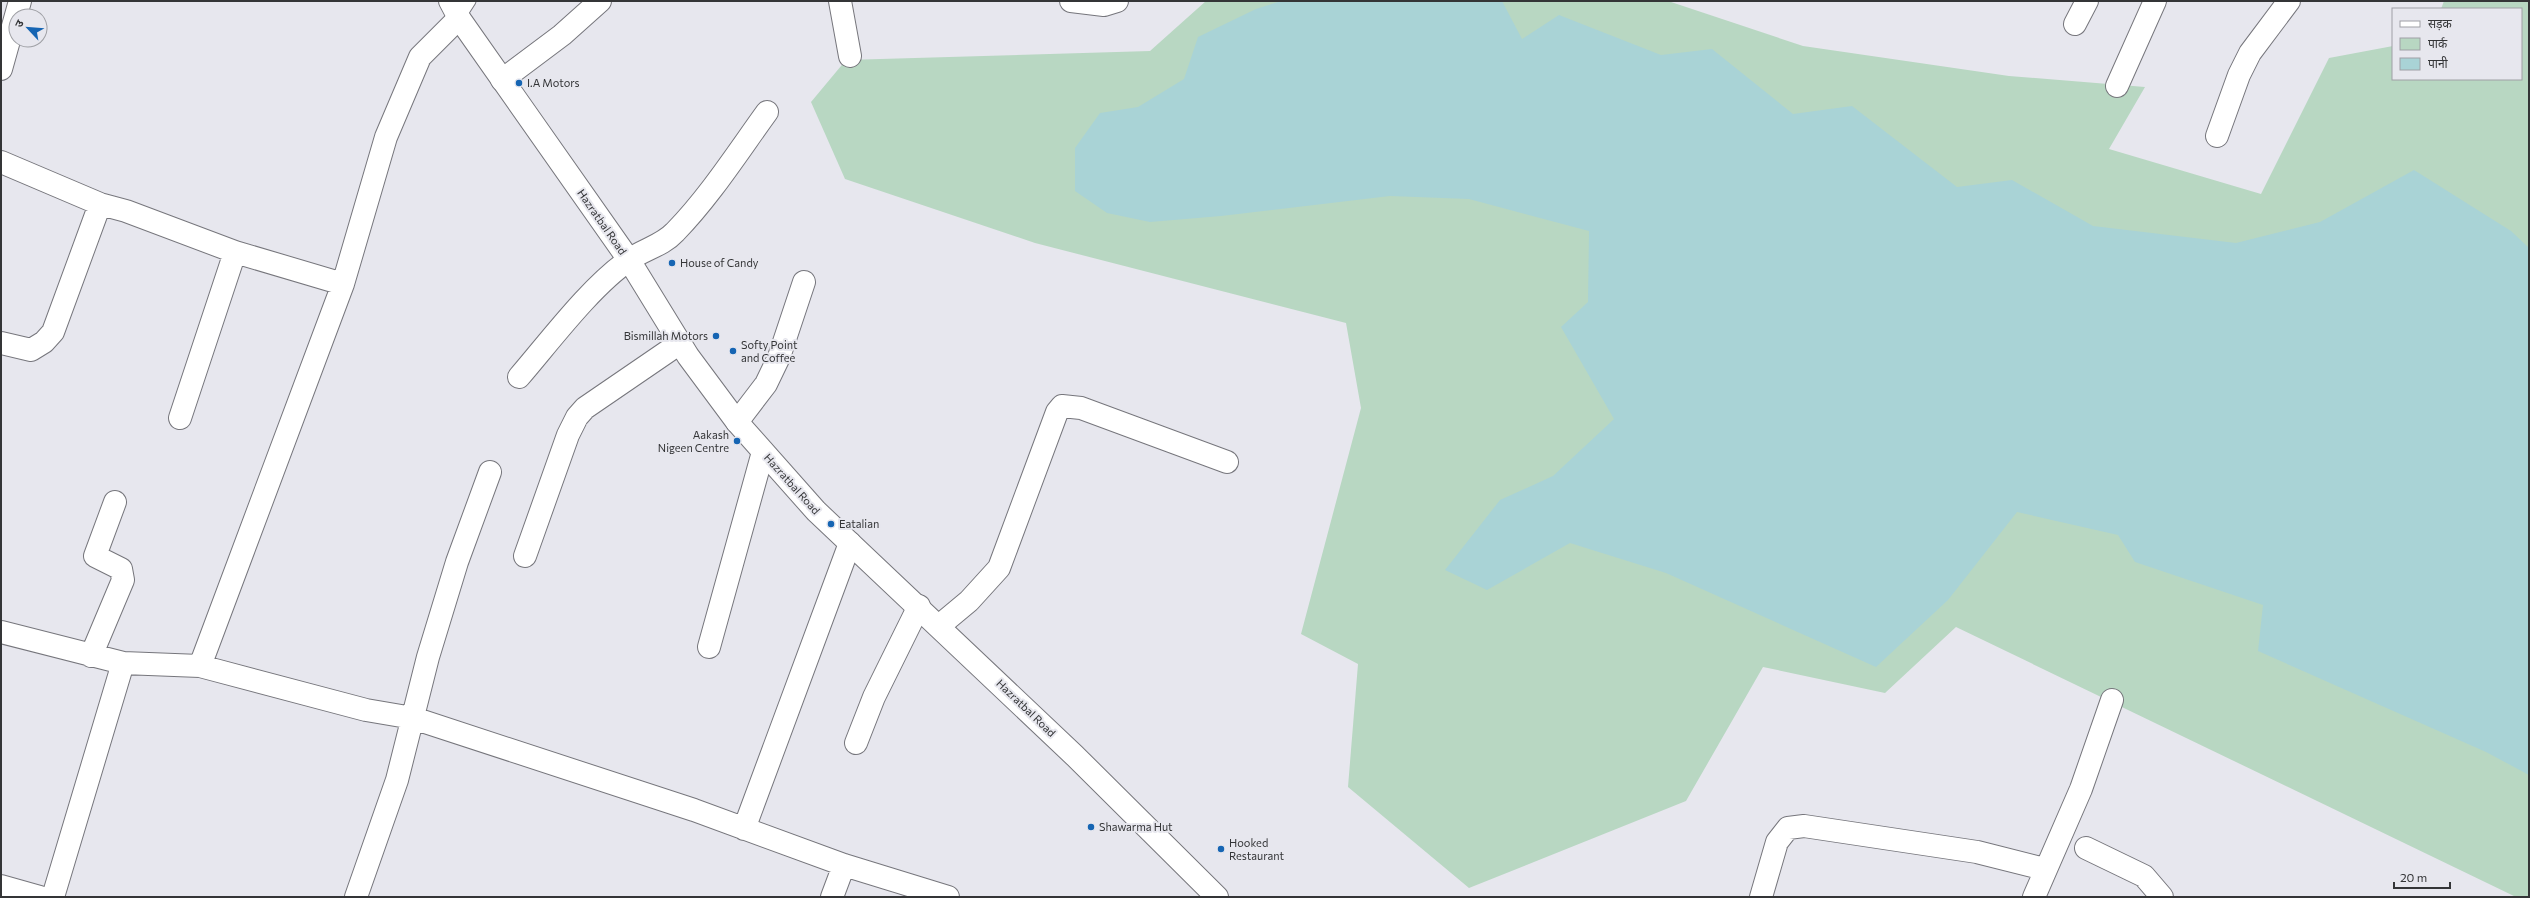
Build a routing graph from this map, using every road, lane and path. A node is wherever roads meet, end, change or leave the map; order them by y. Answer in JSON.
{"nodes":[{"id":1,"x":20,"y":1,"type":"edge"},
{"id":2,"x":600,"y":1,"type":"edge"},
{"id":3,"x":840,"y":1,"type":"edge"},
{"id":4,"x":1071,"y":1,"type":"edge"},
{"id":5,"x":1118,"y":1,"type":"edge"},
{"id":6,"x":2087,"y":1,"type":"edge"},
{"id":7,"x":2156,"y":1,"type":"edge"},
{"id":8,"x":2289,"y":1,"type":"edge"},
{"id":9,"x":460,"y":7,"type":"edge"},
{"id":10,"x":2075,"y":24,"type":"dead end"},
{"id":11,"x":850,"y":56,"type":"dead end"},
{"id":12,"x":1,"y":69,"type":"edge"},
{"id":13,"x":502,"y":80,"type":"junction"},
{"id":14,"x":2117,"y":86,"type":"dead end"},
{"id":15,"x":767,"y":112,"type":"dead end"},
{"id":16,"x":2217,"y":136,"type":"dead end"},
{"id":17,"x":1,"y":162,"type":"edge"},
{"id":18,"x":100,"y":204,"type":"junction"},
{"id":19,"x":235,"y":252,"type":"junction"},
{"id":20,"x":629,"y":260,"type":"junction"},
{"id":21,"x":804,"y":282,"type":"dead end"},
{"id":22,"x":343,"y":284,"type":"junction"},
{"id":23,"x":1,"y":343,"type":"edge"},
{"id":24,"x":680,"y":343,"type":"junction"},
{"id":25,"x":519,"y":377,"type":"dead end"},
{"id":26,"x":180,"y":418,"type":"dead end"},
{"id":27,"x":737,"y":422,"type":"junction"},
{"id":28,"x":763,"y":452,"type":"junction"},
{"id":29,"x":1227,"y":462,"type":"dead end"},
{"id":30,"x":490,"y":472,"type":"dead end"},
{"id":31,"x":114,"y":502,"type":"dead end"},
{"id":32,"x":850,"y":543,"type":"junction"},
{"id":33,"x":525,"y":556,"type":"dead end"},
{"id":34,"x":919,"y":606,"type":"junction"},
{"id":35,"x":939,"y":626,"type":"junction"},
{"id":36,"x":1,"y":632,"type":"edge"},
{"id":37,"x":709,"y":646,"type":"dead end"},
{"id":38,"x":91,"y":656,"type":"junction"},
{"id":39,"x":123,"y":663,"type":"junction"},
{"id":40,"x":200,"y":666,"type":"junction"},
{"id":41,"x":2112,"y":700,"type":"dead end"},
{"id":42,"x":413,"y":718,"type":"junction"},
{"id":43,"x":856,"y":743,"type":"dead end"},
{"id":44,"x":744,"y":828,"type":"junction"},
{"id":45,"x":2086,"y":848,"type":"dead end"},
{"id":46,"x":844,"y":865,"type":"junction"},
{"id":47,"x":2044,"y":869,"type":"junction"},
{"id":48,"x":1,"y":886,"type":"edge"},
{"id":49,"x":904,"y":890,"type":"edge"},
{"id":50,"x":40,"y":897,"type":"edge"},
{"id":51,"x":53,"y":897,"type":"edge"},
{"id":52,"x":356,"y":897,"type":"edge"},
{"id":53,"x":832,"y":897,"type":"edge"},
{"id":54,"x":948,"y":897,"type":"edge"},
{"id":55,"x":1217,"y":897,"type":"edge"},
{"id":56,"x":1761,"y":897,"type":"edge"},
{"id":57,"x":2034,"y":897,"type":"edge"},
{"id":58,"x":2162,"y":897,"type":"edge"}],
"edges":[{"from":1,"to":12,"type":"street"},
{"from":2,"to":13,"type":"street"},
{"from":3,"to":11,"type":"street"},
{"from":4,"to":5,"type":"street"},
{"from":6,"to":10,"type":"street"},
{"from":7,"to":14,"type":"street"},
{"from":8,"to":16,"type":"street"},
{"from":9,"to":13,"type":"street","name":"Hazratbal Road"},
{"from":9,"to":22,"type":"street"},
{"from":13,"to":20,"type":"street","name":"Hazratbal Road"},
{"from":15,"to":20,"type":"street"},
{"from":17,"to":18,"type":"street"},
{"from":18,"to":19,"type":"street"},
{"from":18,"to":23,"type":"street"},
{"from":19,"to":22,"type":"street"},
{"from":19,"to":26,"type":"street"},
{"from":20,"to":24,"type":"street","name":"Hazratbal Road"},
{"from":20,"to":25,"type":"street"},
{"from":21,"to":27,"type":"street"},
{"from":22,"to":40,"type":"street"},
{"from":24,"to":27,"type":"street","name":"Hazratbal Road"},
{"from":24,"to":33,"type":"street"},
{"from":27,"to":28,"type":"street","name":"Hazratbal Road"},
{"from":28,"to":32,"type":"street","name":"Hazratbal Road"},
{"from":28,"to":37,"type":"street"},
{"from":29,"to":35,"type":"street"},
{"from":30,"to":42,"type":"street"},
{"from":31,"to":38,"type":"street"},
{"from":32,"to":34,"type":"street","name":"Hazratbal Road"},
{"from":32,"to":44,"type":"street"},
{"from":34,"to":35,"type":"street","name":"Hazratbal Road"},
{"from":34,"to":43,"type":"street"},
{"from":35,"to":55,"type":"street","name":"Hazratbal Road"},
{"from":36,"to":38,"type":"street"},
{"from":38,"to":39,"type":"street"},
{"from":39,"to":40,"type":"street"},
{"from":39,"to":51,"type":"street"},
{"from":40,"to":42,"type":"street"},
{"from":41,"to":47,"type":"street"},
{"from":42,"to":44,"type":"street"},
{"from":42,"to":52,"type":"street"},
{"from":44,"to":46,"type":"street"},
{"from":45,"to":58,"type":"street"},
{"from":46,"to":49,"type":"street"},
{"from":46,"to":53,"type":"street"},
{"from":47,"to":56,"type":"street"},
{"from":47,"to":57,"type":"street"},
{"from":48,"to":50,"type":"street"},
{"from":49,"to":54,"type":"street"}]}
